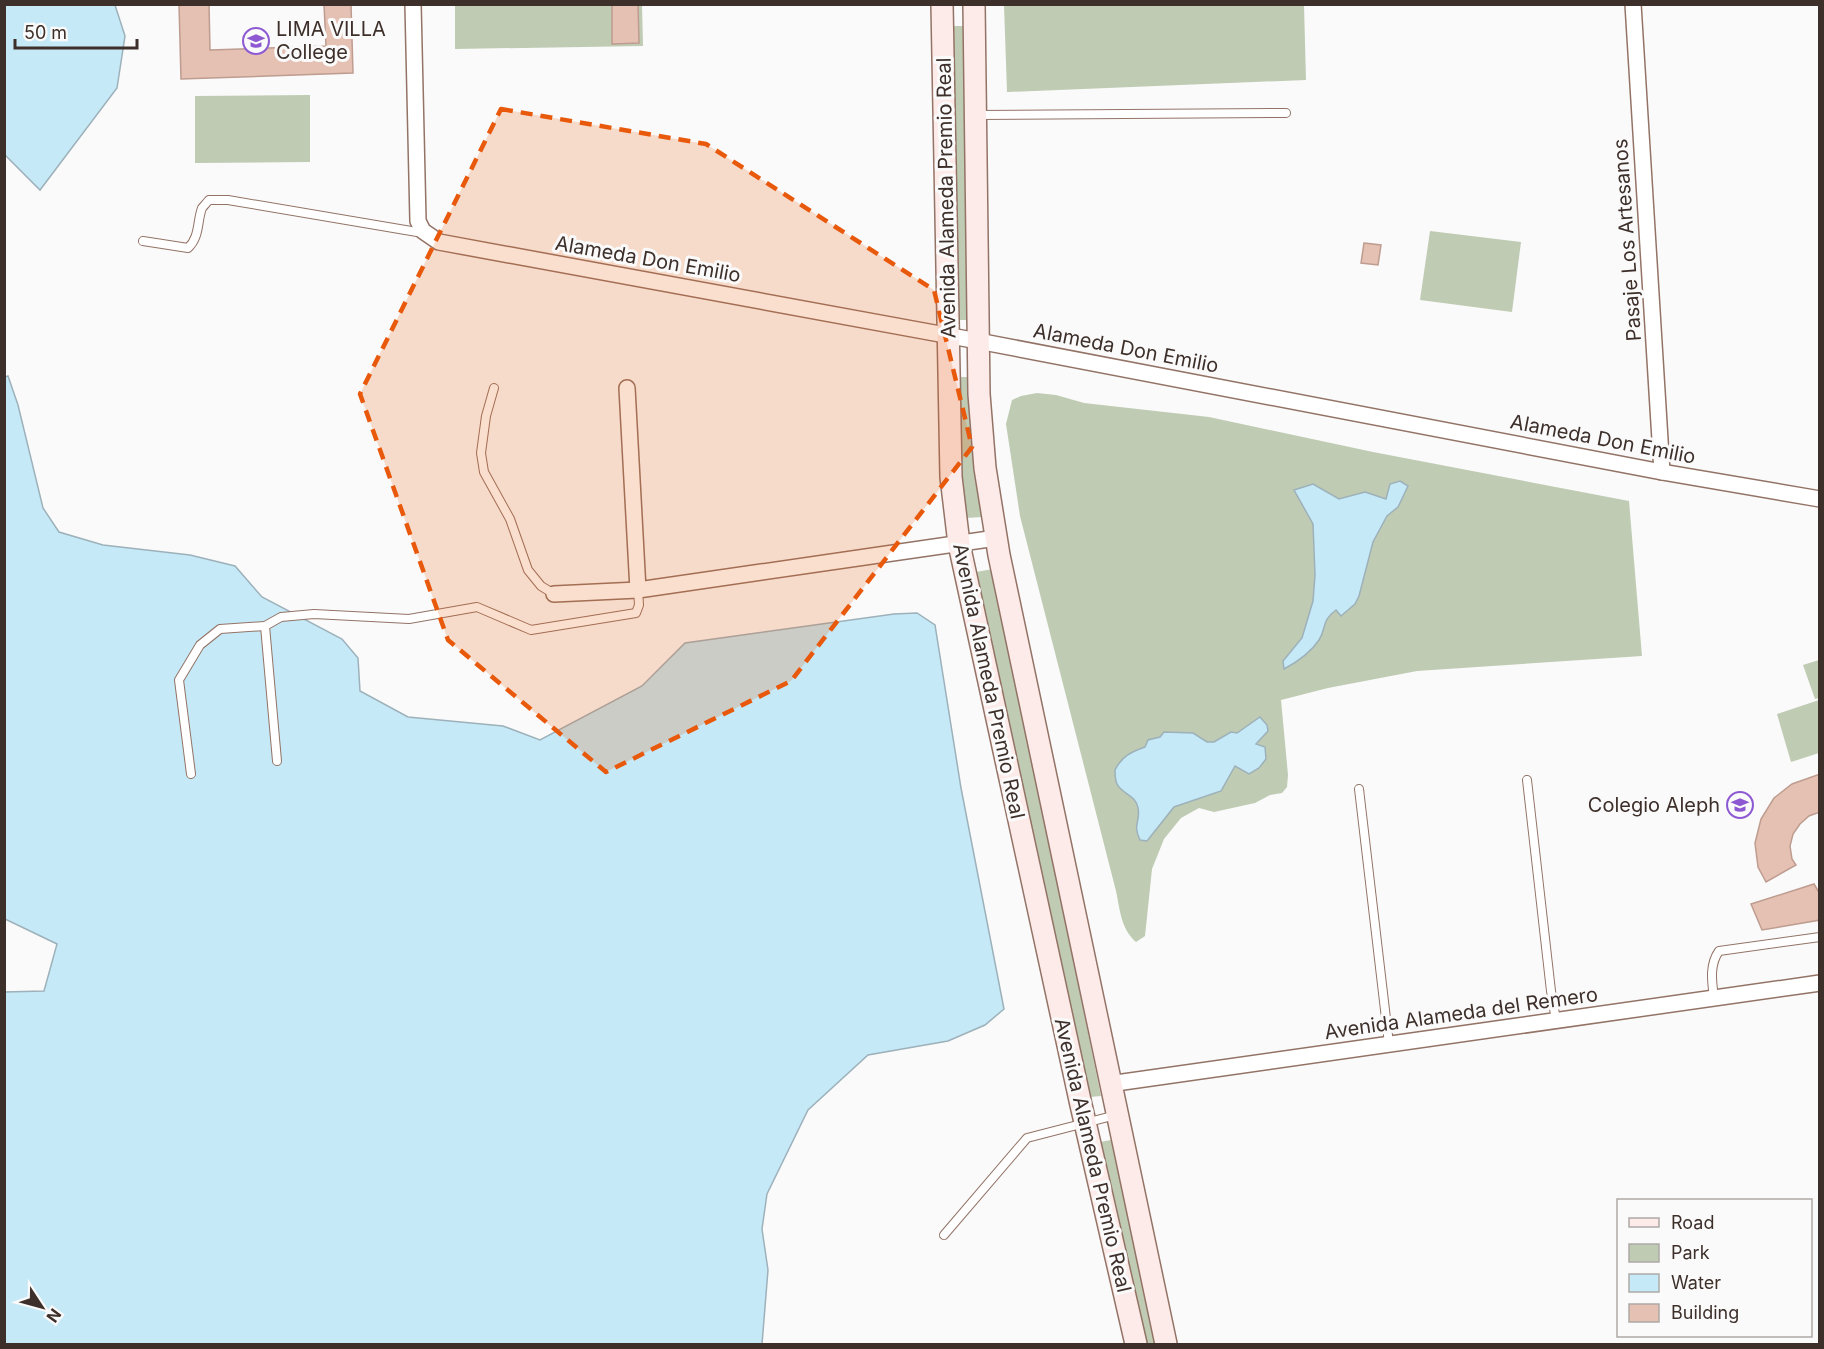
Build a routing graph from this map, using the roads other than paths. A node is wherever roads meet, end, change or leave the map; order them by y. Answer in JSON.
{"nodes":[{"id":1,"x":413,"y":4,"type":"edge"},
{"id":2,"x":942,"y":4,"type":"edge"},
{"id":3,"x":974,"y":4,"type":"edge"},
{"id":4,"x":1633,"y":4,"type":"edge"},
{"id":5,"x":1286,"y":112,"type":"dead end"},
{"id":6,"x":975,"y":115,"type":"junction"},
{"id":7,"x":426,"y":234,"type":"junction"},
{"id":8,"x":143,"y":241,"type":"dead end"},
{"id":9,"x":950,"y":336,"type":"junction"},
{"id":10,"x":978,"y":341,"type":"junction"},
{"id":11,"x":494,"y":388,"type":"dead end"},
{"id":12,"x":627,"y":388,"type":"dead end"},
{"id":13,"x":1662,"y":472,"type":"junction"},
{"id":14,"x":1820,"y":499,"type":"edge"},
{"id":15,"x":996,"y":538,"type":"junction"},
{"id":16,"x":959,"y":544,"type":"junction"},
{"id":17,"x":639,"y":590,"type":"junction"},
{"id":18,"x":554,"y":594,"type":"joint"},
{"id":19,"x":265,"y":626,"type":"junction"},
{"id":20,"x":277,"y":761,"type":"dead end"},
{"id":21,"x":190,"y":774,"type":"dead end"},
{"id":22,"x":1527,"y":780,"type":"dead end"},
{"id":23,"x":1359,"y":789,"type":"dead end"},
{"id":24,"x":1820,"y":937,"type":"edge"},
{"id":25,"x":1820,"y":983,"type":"edge"},
{"id":26,"x":1714,"y":998,"type":"junction"},
{"id":27,"x":1557,"y":1020,"type":"junction"},
{"id":28,"x":1389,"y":1044,"type":"junction"},
{"id":29,"x":1109,"y":1083,"type":"junction"},
{"id":30,"x":1116,"y":1115,"type":"junction"},
{"id":31,"x":1085,"y":1123,"type":"junction"},
{"id":32,"x":945,"y":1235,"type":"dead end"},
{"id":33,"x":1136,"y":1344,"type":"edge"},
{"id":34,"x":1166,"y":1344,"type":"edge"}],
"edges":[{"from":1,"to":7,"type":"street"},
{"from":2,"to":9,"type":"street","name":"Avenida Alameda Premio Real"},
{"from":3,"to":6,"type":"street","name":"Avenida Alameda Premio Real"},
{"from":4,"to":13,"type":"street","name":"Pasaje Los Artesanos"},
{"from":5,"to":6,"type":"lane"},
{"from":6,"to":10,"type":"street","name":"Avenida Alameda Premio Real"},
{"from":7,"to":8,"type":"lane"},
{"from":7,"to":9,"type":"street","name":"Alameda Don Emilio"},
{"from":9,"to":10,"type":"street","name":"Alameda Don Emilio"},
{"from":9,"to":16,"type":"street","name":"Avenida Alameda Premio Real"},
{"from":10,"to":13,"type":"street","name":"Alameda Don Emilio"},
{"from":10,"to":15,"type":"street","name":"Avenida Alameda Premio Real"},
{"from":11,"to":18,"type":"lane"},
{"from":12,"to":17,"type":"street"},
{"from":13,"to":14,"type":"street","name":"Alameda Don Emilio"},
{"from":15,"to":16,"type":"street"},
{"from":15,"to":29,"type":"street","name":"Avenida Alameda Premio Real"},
{"from":16,"to":17,"type":"street"},
{"from":16,"to":31,"type":"street","name":"Avenida Alameda Premio Real"},
{"from":17,"to":18,"type":"street"},
{"from":17,"to":19,"type":"lane"},
{"from":19,"to":20,"type":"lane"},
{"from":19,"to":21,"type":"lane"},
{"from":22,"to":27,"type":"lane"},
{"from":23,"to":28,"type":"lane"},
{"from":24,"to":26,"type":"lane"},
{"from":25,"to":26,"type":"street","name":"Avenida Alameda del Remero"},
{"from":26,"to":27,"type":"street","name":"Avenida Alameda del Remero"},
{"from":27,"to":28,"type":"street","name":"Avenida Alameda del Remero"},
{"from":28,"to":29,"type":"street","name":"Avenida Alameda del Remero"},
{"from":29,"to":30,"type":"street","name":"Avenida Alameda Premio Real"},
{"from":30,"to":31,"type":"lane"},
{"from":30,"to":34,"type":"street","name":"Avenida Alameda Premio Real"},
{"from":31,"to":32,"type":"lane"},
{"from":31,"to":33,"type":"street","name":"Avenida Alameda Premio Real"}]}
